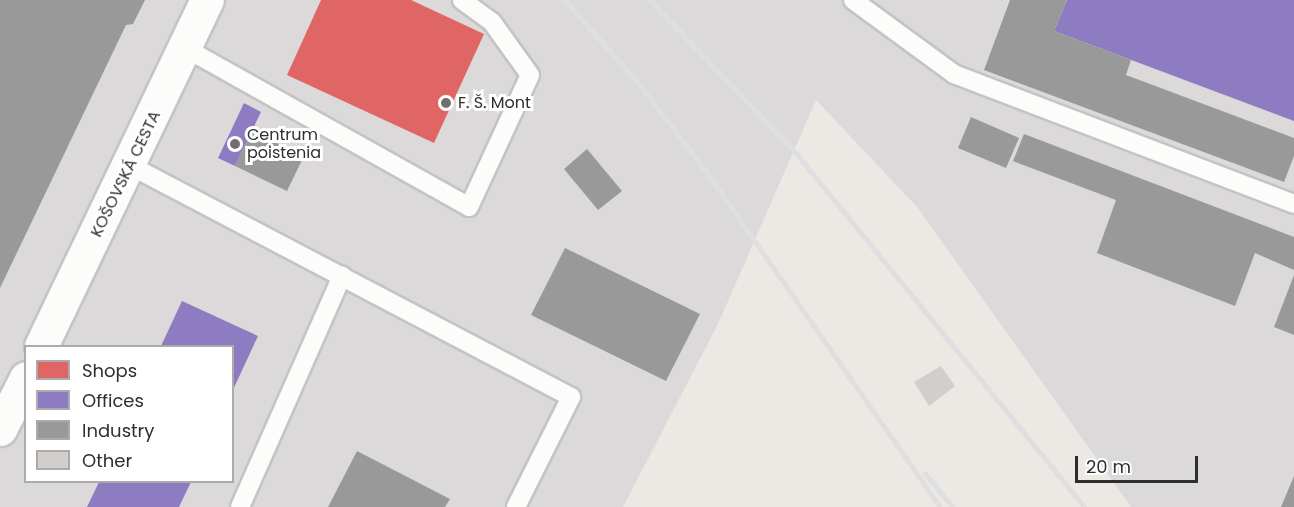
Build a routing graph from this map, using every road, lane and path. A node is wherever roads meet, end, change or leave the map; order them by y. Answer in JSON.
{"nodes":[{"id":1,"x":207,"y":0,"type":"edge"},
{"id":2,"x":462,"y":0,"type":"edge"},
{"id":3,"x":853,"y":0,"type":"edge"},
{"id":4,"x":185,"y":48,"type":"junction"},
{"id":5,"x":131,"y":166,"type":"junction"},
{"id":6,"x":1294,"y":204,"type":"edge"},
{"id":7,"x":342,"y":276,"type":"junction"},
{"id":8,"x":42,"y":345,"type":"edge"},
{"id":9,"x":24,"y":382,"type":"edge"},
{"id":10,"x":0,"y":429,"type":"edge"},
{"id":11,"x":240,"y":507,"type":"edge"},
{"id":12,"x":516,"y":507,"type":"edge"}],
"edges":[{"from":1,"to":4,"type":"street","name":"KOŠOVSKÁ CESTA"},
{"from":2,"to":4,"type":"lane"},
{"from":3,"to":6,"type":"lane"},
{"from":4,"to":5,"type":"street","name":"KOŠOVSKÁ CESTA"},
{"from":5,"to":7,"type":"lane"},
{"from":5,"to":8,"type":"street","name":"KOŠOVSKÁ CESTA"},
{"from":7,"to":11,"type":"lane"},
{"from":7,"to":12,"type":"lane"},
{"from":9,"to":10,"type":"street"}]}
